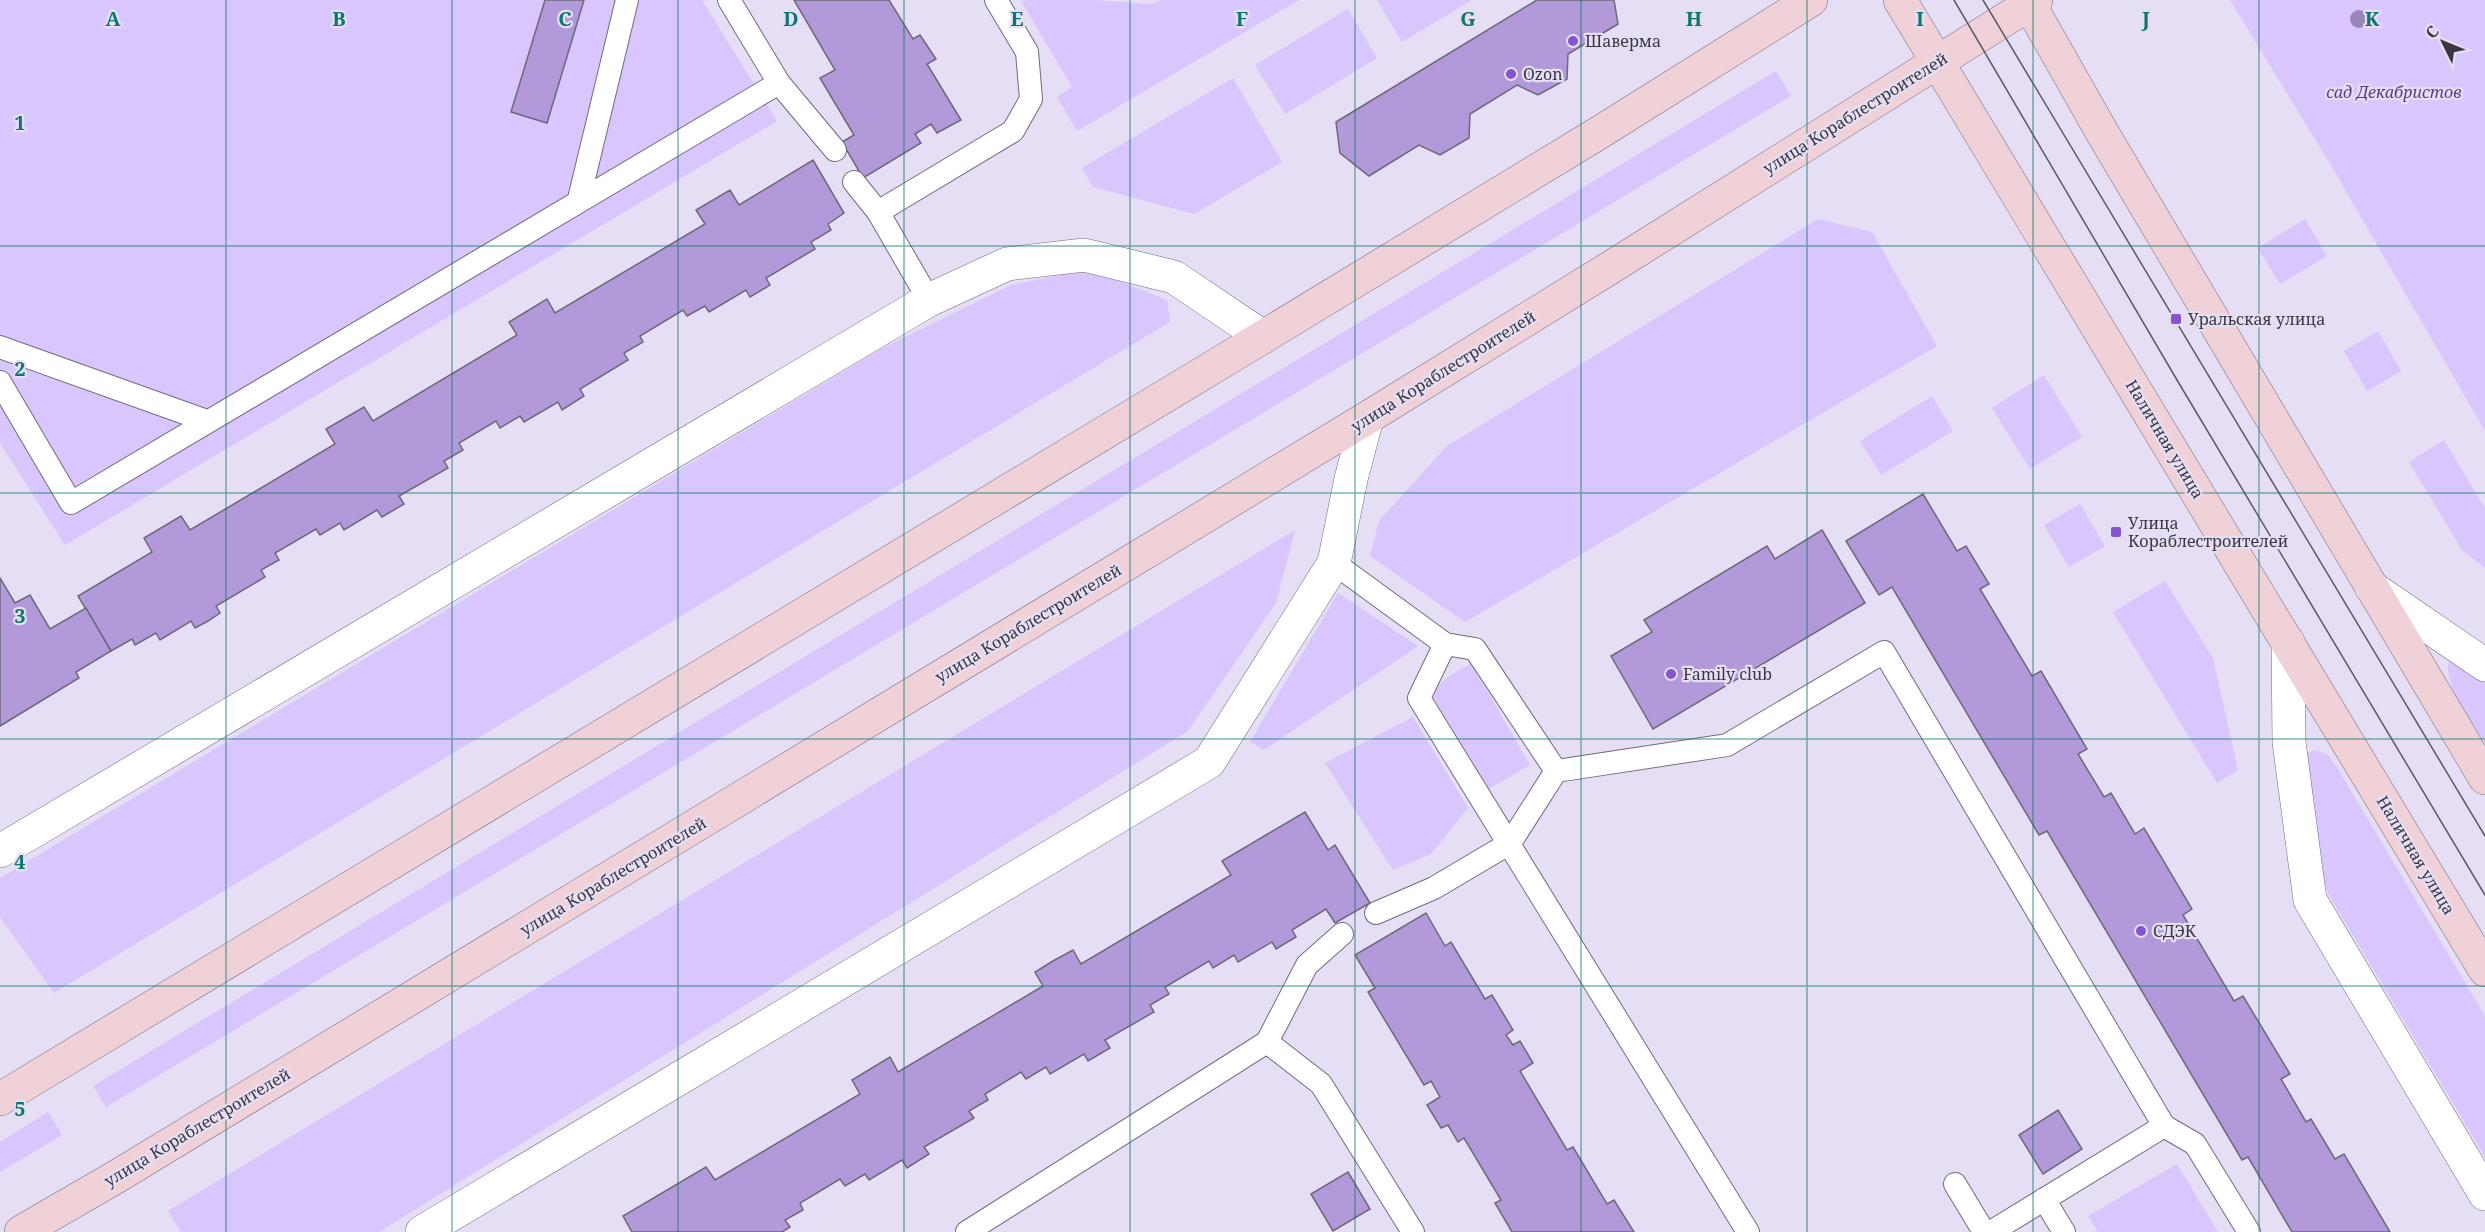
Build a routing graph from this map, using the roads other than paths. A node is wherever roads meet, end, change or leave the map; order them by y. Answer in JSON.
{"nodes":[{"id":1,"x":627,"y":0,"type":"edge"},
{"id":2,"x":729,"y":0,"type":"edge"},
{"id":3,"x":996,"y":0,"type":"edge"},
{"id":4,"x":1811,"y":0,"type":"edge"},
{"id":5,"x":1900,"y":0,"type":"edge"},
{"id":6,"x":2031,"y":1,"type":"edge"},
{"id":7,"x":1937,"y":61,"type":"junction"},
{"id":8,"x":779,"y":83,"type":"junction"},
{"id":9,"x":835,"y":150,"type":"dead end"},
{"id":10,"x":854,"y":182,"type":"dead end"},
{"id":11,"x":579,"y":200,"type":"junction"},
{"id":12,"x":878,"y":212,"type":"junction"},
{"id":13,"x":929,"y":300,"type":"junction"},
{"id":14,"x":1263,"y":337,"type":"junction"},
{"id":15,"x":0,"y":347,"type":"edge"},
{"id":16,"x":0,"y":382,"type":"edge"},
{"id":17,"x":1366,"y":418,"type":"junction"},
{"id":18,"x":207,"y":422,"type":"junction"},
{"id":19,"x":1334,"y":563,"type":"junction"},
{"id":20,"x":2371,"y":587,"type":"junction"},
{"id":21,"x":2288,"y":642,"type":"junction"},
{"id":22,"x":1445,"y":644,"type":"junction"},
{"id":23,"x":2485,"y":665,"type":"edge"},
{"id":24,"x":1556,"y":771,"type":"junction"},
{"id":25,"x":2485,"y":778,"type":"edge"},
{"id":26,"x":1510,"y":843,"type":"junction"},
{"id":27,"x":0,"y":851,"type":"edge"},
{"id":28,"x":1376,"y":913,"type":"dead end"},
{"id":29,"x":1342,"y":934,"type":"dead end"},
{"id":30,"x":2485,"y":970,"type":"edge"},
{"id":31,"x":1267,"y":1042,"type":"junction"},
{"id":32,"x":0,"y":1099,"type":"edge"},
{"id":33,"x":2164,"y":1126,"type":"junction"},
{"id":34,"x":1955,"y":1184,"type":"dead end"},
{"id":35,"x":2485,"y":1194,"type":"edge"},
{"id":36,"x":2044,"y":1199,"type":"junction"},
{"id":37,"x":21,"y":1232,"type":"edge"},
{"id":38,"x":422,"y":1232,"type":"edge"},
{"id":39,"x":967,"y":1232,"type":"edge"},
{"id":40,"x":1413,"y":1232,"type":"edge"},
{"id":41,"x":1748,"y":1232,"type":"edge"},
{"id":42,"x":1984,"y":1232,"type":"edge"},
{"id":43,"x":1991,"y":1232,"type":"edge"},
{"id":44,"x":2064,"y":1232,"type":"edge"},
{"id":45,"x":2249,"y":1232,"type":"edge"}],
"edges":[{"from":1,"to":11,"type":"lane"},
{"from":2,"to":8,"type":"lane"},
{"from":3,"to":12,"type":"lane"},
{"from":4,"to":14,"type":"main road"},
{"from":5,"to":7,"type":"main road","name":"Наличная улица"},
{"from":6,"to":7,"type":"main road","name":"улица Кораблестроителей"},
{"from":6,"to":20,"type":"main road"},
{"from":7,"to":17,"type":"main road","name":"улица Кораблестроителей"},
{"from":7,"to":21,"type":"main road","name":"Наличная улица"},
{"from":8,"to":9,"type":"lane"},
{"from":8,"to":11,"type":"lane"},
{"from":10,"to":12,"type":"lane"},
{"from":11,"to":18,"type":"lane"},
{"from":12,"to":13,"type":"lane"},
{"from":13,"to":14,"type":"street"},
{"from":13,"to":27,"type":"street"},
{"from":14,"to":32,"type":"main road"},
{"from":15,"to":18,"type":"lane"},
{"from":16,"to":18,"type":"lane"},
{"from":17,"to":19,"type":"street"},
{"from":17,"to":37,"type":"main road","name":"улица Кораблестроителей"},
{"from":19,"to":22,"type":"lane"},
{"from":19,"to":38,"type":"street"},
{"from":20,"to":23,"type":"street"},
{"from":20,"to":25,"type":"main road"},
{"from":21,"to":30,"type":"main road","name":"Наличная улица"},
{"from":21,"to":35,"type":"street"},
{"from":22,"to":24,"type":"lane"},
{"from":22,"to":26,"type":"lane"},
{"from":24,"to":26,"type":"lane"},
{"from":24,"to":33,"type":"lane"},
{"from":26,"to":28,"type":"lane"},
{"from":26,"to":41,"type":"lane"},
{"from":29,"to":31,"type":"lane"},
{"from":31,"to":39,"type":"lane"},
{"from":31,"to":40,"type":"lane"},
{"from":33,"to":36,"type":"lane"},
{"from":33,"to":45,"type":"lane"},
{"from":34,"to":42,"type":"lane"},
{"from":36,"to":43,"type":"lane"},
{"from":36,"to":44,"type":"lane"}]}
